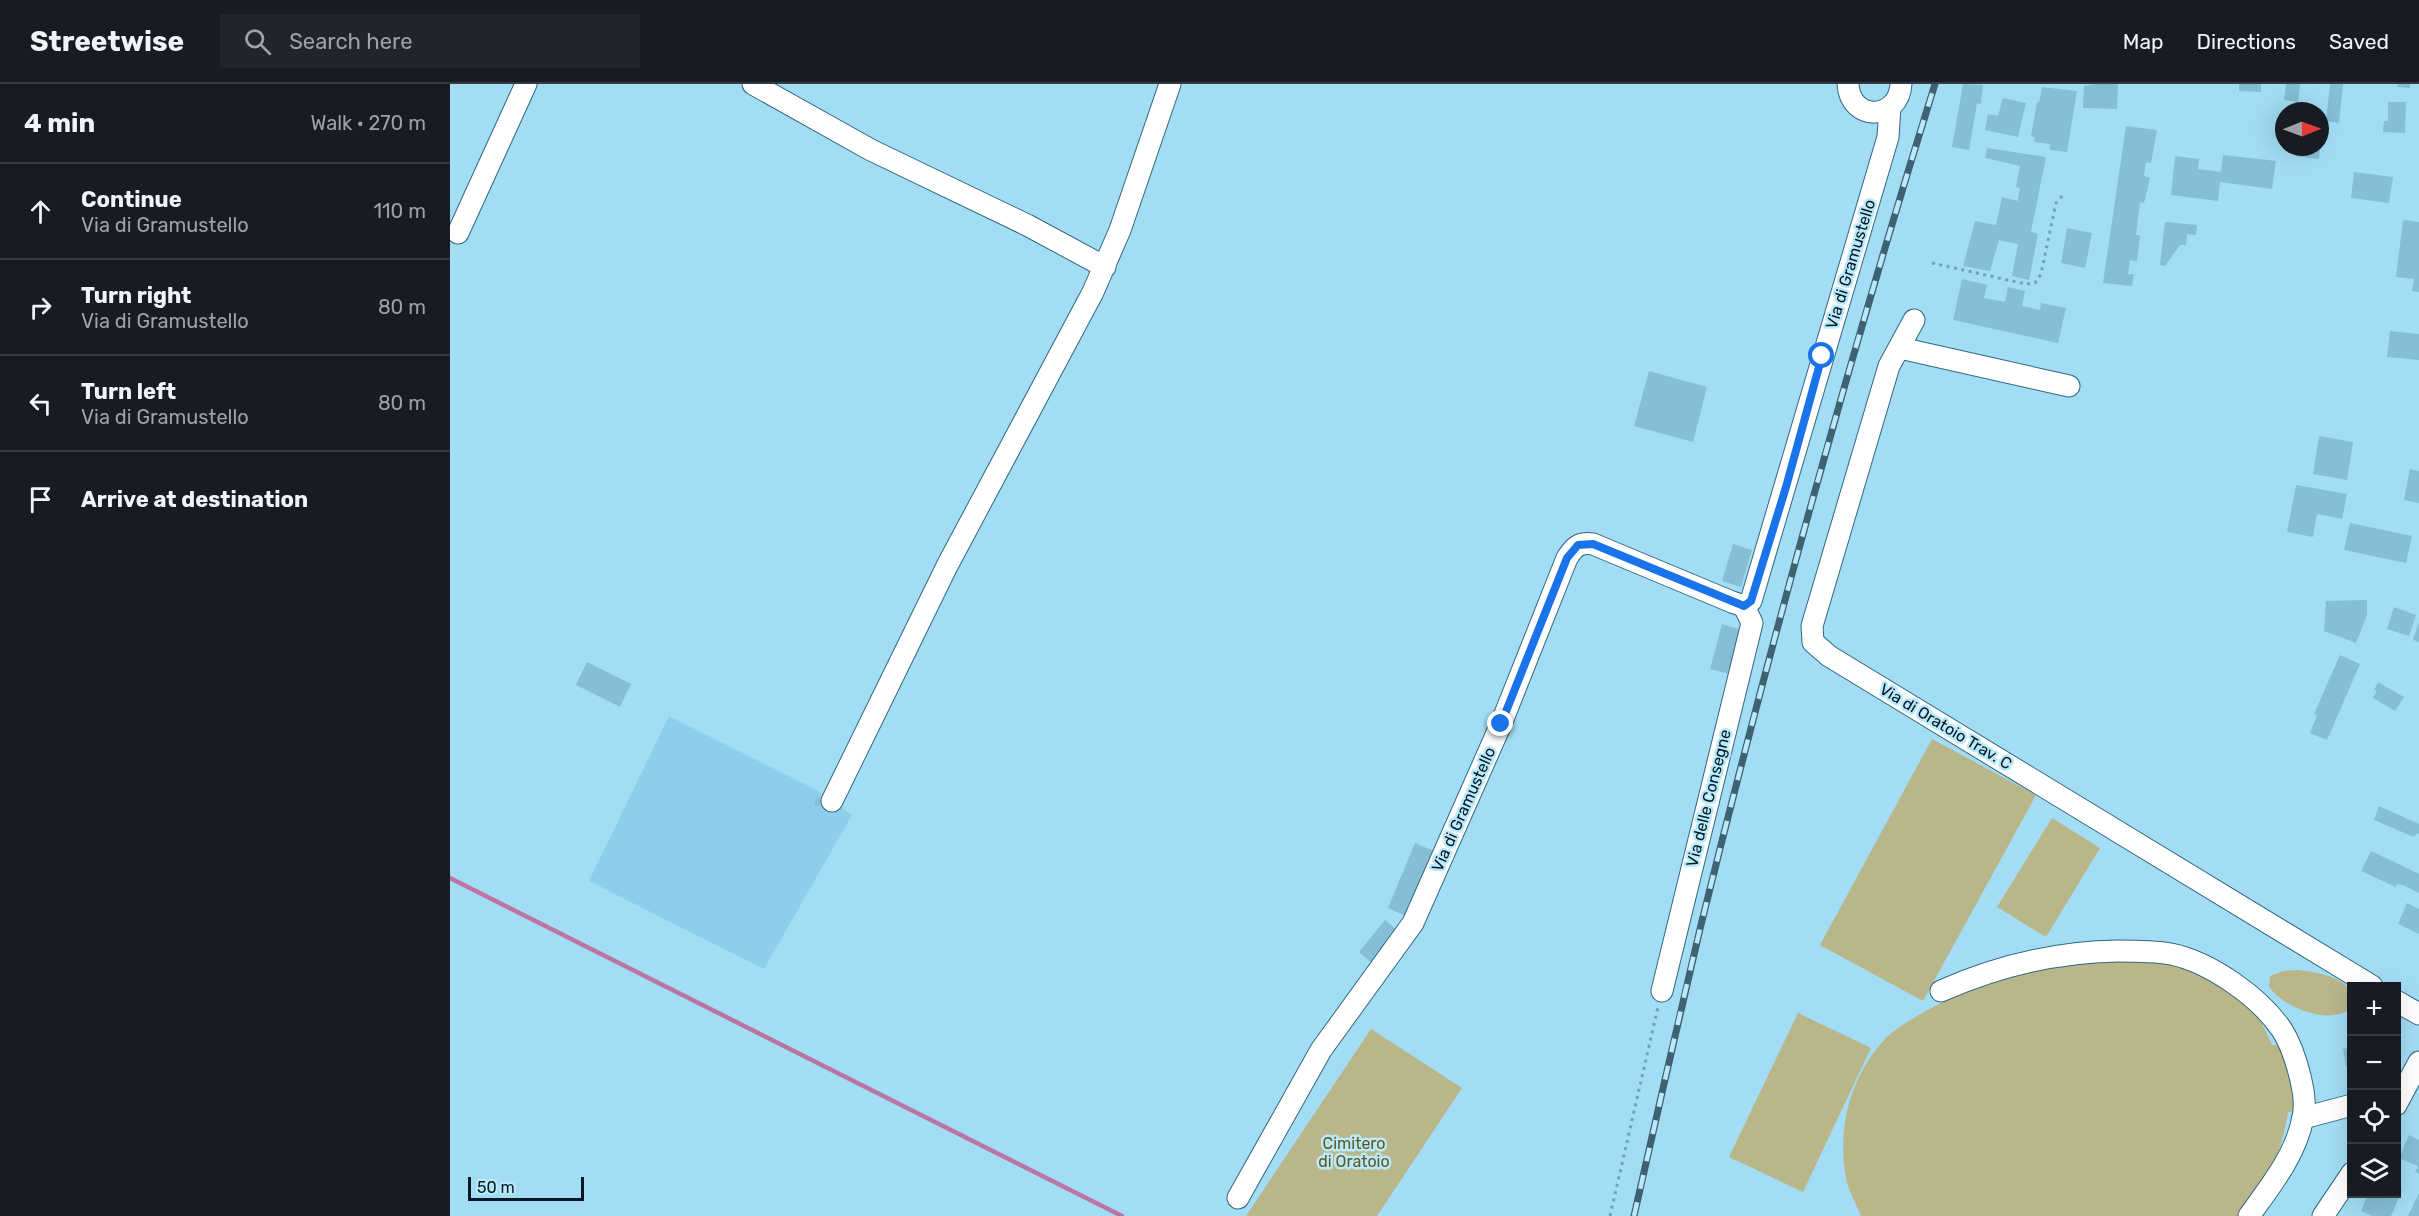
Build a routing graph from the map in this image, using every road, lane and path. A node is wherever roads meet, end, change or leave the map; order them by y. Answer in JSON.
{"nodes":[{"id":1,"x":526,"y":84,"type":"edge"},
{"id":2,"x":753,"y":84,"type":"edge"},
{"id":3,"x":1170,"y":84,"type":"edge"},
{"id":4,"x":1848,"y":84,"type":"edge"},
{"id":5,"x":1901,"y":84,"type":"edge"},
{"id":6,"x":1890,"y":107,"type":"junction"},
{"id":7,"x":2064,"y":194,"type":"dead end"},
{"id":8,"x":458,"y":233,"type":"dead end"},
{"id":9,"x":1932,"y":263,"type":"dead end"},
{"id":10,"x":1105,"y":267,"type":"junction"},
{"id":11,"x":1914,"y":320,"type":"dead end"},
{"id":12,"x":1900,"y":348,"type":"junction"},
{"id":13,"x":2069,"y":386,"type":"dead end"},
{"id":14,"x":1744,"y":606,"type":"junction"},
{"id":15,"x":832,"y":801,"type":"dead end"},
{"id":16,"x":2364,"y":982,"type":"edge"},
{"id":17,"x":1662,"y":991,"type":"joint"},
{"id":18,"x":1941,"y":991,"type":"dead end"},
{"id":19,"x":2401,"y":1003,"type":"edge"},
{"id":20,"x":2419,"y":1014,"type":"edge"},
{"id":21,"x":2418,"y":1068,"type":"edge"},
{"id":22,"x":2401,"y":1094,"type":"edge"},
{"id":23,"x":2347,"y":1106,"type":"edge"},
{"id":24,"x":2303,"y":1118,"type":"junction"},
{"id":25,"x":2347,"y":1180,"type":"edge"},
{"id":26,"x":1238,"y":1198,"type":"dead end"},
{"id":27,"x":1610,"y":1216,"type":"edge"},
{"id":28,"x":2250,"y":1216,"type":"edge"},
{"id":29,"x":2323,"y":1216,"type":"edge"}],
"edges":[{"from":1,"to":8,"type":"street"},
{"from":2,"to":10,"type":"street"},
{"from":3,"to":10,"type":"street"},
{"from":4,"to":6,"type":"street"},
{"from":5,"to":6,"type":"street"},
{"from":6,"to":14,"type":"street","name":"Via di Gramustello"},
{"from":7,"to":9,"type":"path"},
{"from":10,"to":15,"type":"street"},
{"from":11,"to":12,"type":"street","name":"Via di Oratoio Trav. C"},
{"from":12,"to":13,"type":"street"},
{"from":12,"to":16,"type":"street","name":"Via di Oratoio Trav. C"},
{"from":14,"to":17,"type":"street","name":"Via delle Consegne"},
{"from":14,"to":26,"type":"street","name":"Via di Gramustello"},
{"from":17,"to":27,"type":"path"},
{"from":18,"to":24,"type":"street"},
{"from":19,"to":20,"type":"street"},
{"from":21,"to":22,"type":"street"},
{"from":23,"to":24,"type":"street"},
{"from":24,"to":28,"type":"street"},
{"from":25,"to":29,"type":"street"}]}
